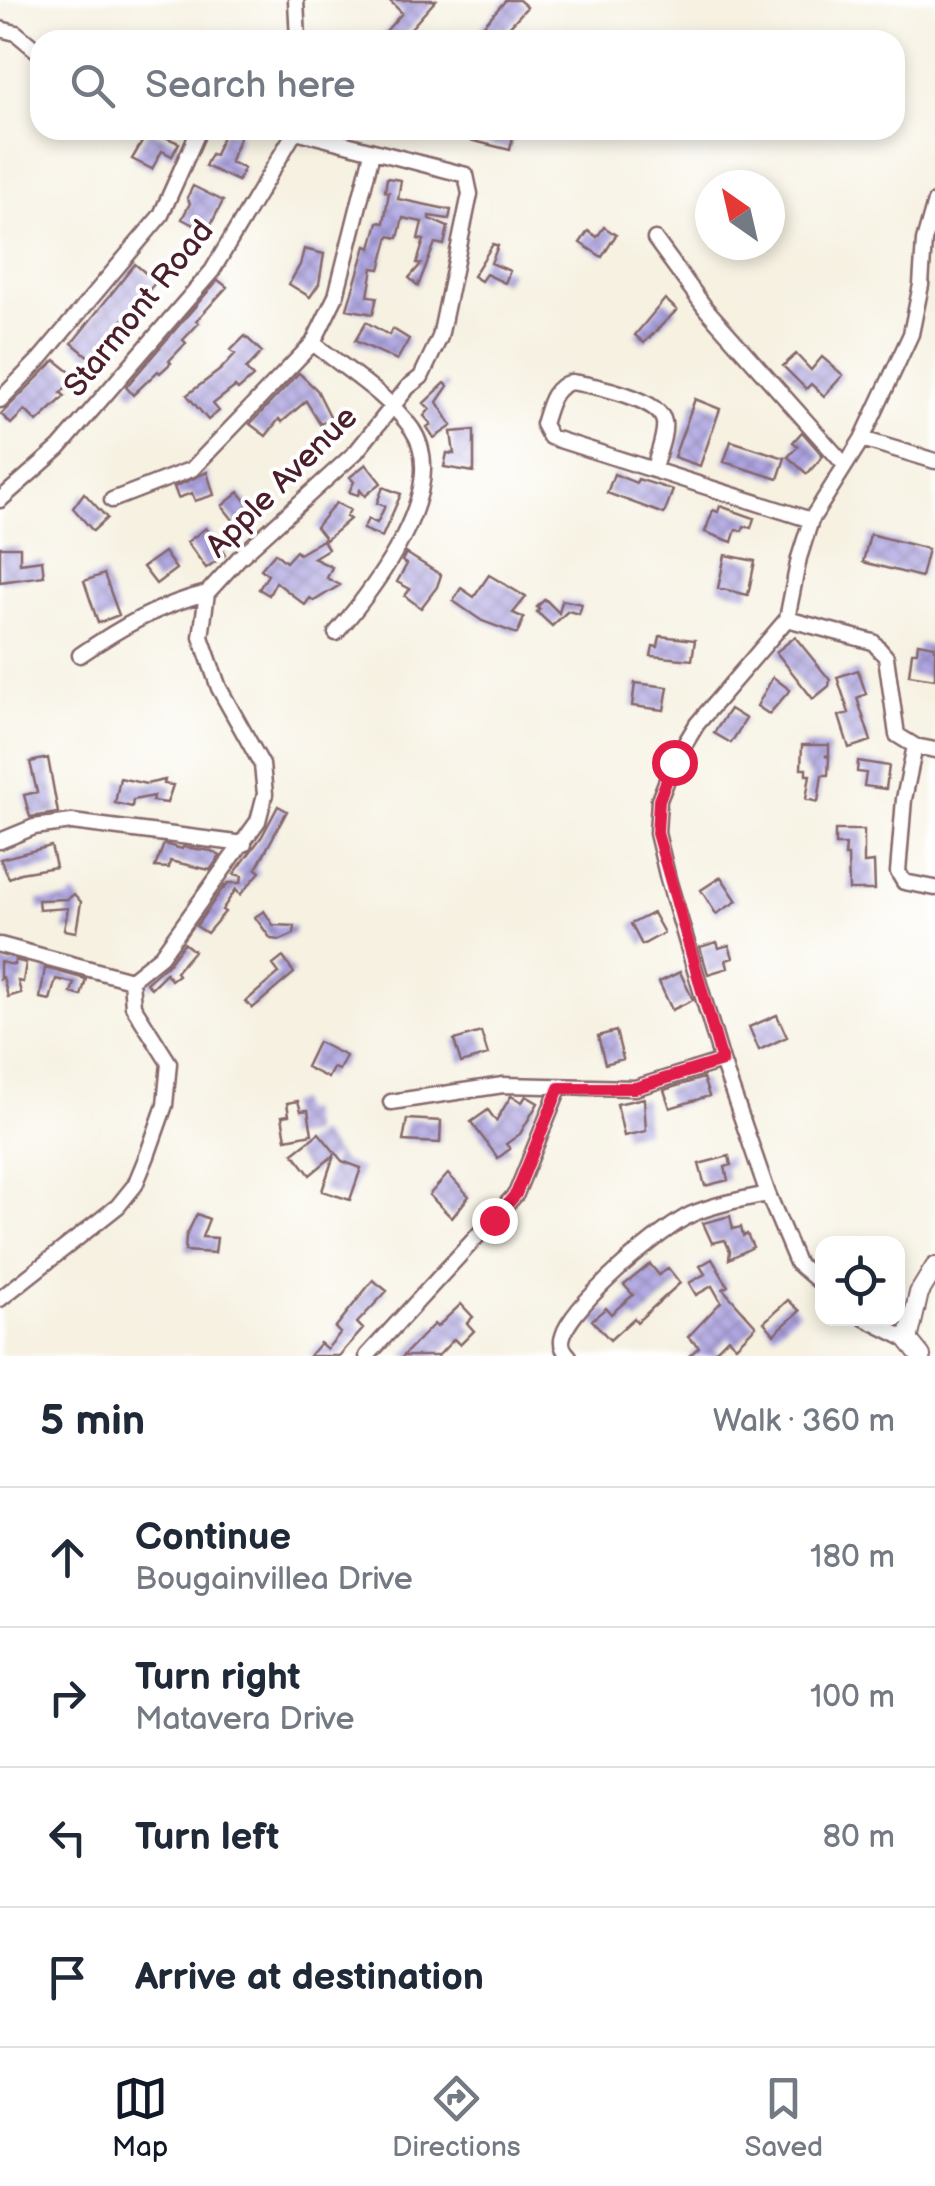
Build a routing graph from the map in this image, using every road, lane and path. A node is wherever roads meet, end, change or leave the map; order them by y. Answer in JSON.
{"nodes":[{"id":1,"x":296,"y":0,"type":"edge"},
{"id":2,"x":0,"y":29,"type":"edge"},
{"id":3,"x":298,"y":30,"type":"edge"},
{"id":4,"x":30,"y":45,"type":"edge"},
{"id":5,"x":195,"y":140,"type":"edge"},
{"id":6,"x":288,"y":140,"type":"edge"},
{"id":7,"x":328,"y":140,"type":"edge"},
{"id":8,"x":372,"y":153,"type":"junction"},
{"id":9,"x":935,"y":202,"type":"edge"},
{"id":10,"x":655,"y":239,"type":"dead end"},
{"id":11,"x":313,"y":344,"type":"junction"},
{"id":12,"x":0,"y":400,"type":"edge"},
{"id":13,"x":392,"y":408,"type":"junction"},
{"id":14,"x":862,"y":439,"type":"junction"},
{"id":15,"x":935,"y":461,"type":"edge"},
{"id":16,"x":844,"y":464,"type":"junction"},
{"id":17,"x":654,"y":469,"type":"junction"},
{"id":18,"x":0,"y":500,"type":"edge"},
{"id":19,"x":112,"y":500,"type":"dead end"},
{"id":20,"x":812,"y":520,"type":"junction"},
{"id":21,"x":208,"y":593,"type":"junction"},
{"id":22,"x":787,"y":620,"type":"junction"},
{"id":23,"x":336,"y":634,"type":"dead end"},
{"id":24,"x":80,"y":655,"type":"dead end"},
{"id":25,"x":915,"y":746,"type":"junction"},
{"id":26,"x":935,"y":750,"type":"edge"},
{"id":27,"x":0,"y":842,"type":"edge"},
{"id":28,"x":244,"y":844,"type":"junction"},
{"id":29,"x":935,"y":888,"type":"edge"},
{"id":30,"x":0,"y":945,"type":"edge"},
{"id":31,"x":131,"y":980,"type":"junction"},
{"id":32,"x":722,"y":1061,"type":"junction"},
{"id":33,"x":559,"y":1088,"type":"junction"},
{"id":34,"x":391,"y":1102,"type":"dead end"},
{"id":35,"x":768,"y":1194,"type":"junction"},
{"id":36,"x":935,"y":1267,"type":"edge"},
{"id":37,"x":815,"y":1278,"type":"edge"},
{"id":38,"x":0,"y":1299,"type":"edge"},
{"id":39,"x":880,"y":1326,"type":"edge"},
{"id":40,"x":908,"y":1340,"type":"junction"},
{"id":41,"x":367,"y":1356,"type":"edge"},
{"id":42,"x":569,"y":1356,"type":"edge"},
{"id":43,"x":921,"y":1356,"type":"edge"}],
"edges":[{"from":1,"to":3,"type":"street"},
{"from":2,"to":4,"type":"street"},
{"from":5,"to":12,"type":"street"},
{"from":6,"to":18,"type":"street","name":"Starmont Road"},
{"from":7,"to":8,"type":"street"},
{"from":8,"to":11,"type":"street"},
{"from":8,"to":13,"type":"street","name":"Apple Avenue"},
{"from":9,"to":14,"type":"street"},
{"from":10,"to":16,"type":"street"},
{"from":11,"to":13,"type":"street"},
{"from":11,"to":19,"type":"street"},
{"from":13,"to":21,"type":"street","name":"Apple Avenue"},
{"from":13,"to":23,"type":"street"},
{"from":14,"to":15,"type":"street"},
{"from":14,"to":16,"type":"street"},
{"from":16,"to":20,"type":"street"},
{"from":17,"to":17,"type":"street"},
{"from":17,"to":20,"type":"street"},
{"from":20,"to":22,"type":"street"},
{"from":21,"to":24,"type":"street"},
{"from":21,"to":28,"type":"street","name":"Apple Avenue"},
{"from":22,"to":25,"type":"street"},
{"from":22,"to":32,"type":"street"},
{"from":25,"to":26,"type":"street"},
{"from":25,"to":29,"type":"street"},
{"from":27,"to":28,"type":"street"},
{"from":28,"to":31,"type":"street","name":"Apple Avenue"},
{"from":30,"to":31,"type":"street"},
{"from":31,"to":38,"type":"street"},
{"from":32,"to":33,"type":"street"},
{"from":32,"to":35,"type":"street"},
{"from":33,"to":34,"type":"street"},
{"from":33,"to":41,"type":"street"},
{"from":35,"to":37,"type":"street"},
{"from":35,"to":42,"type":"street"},
{"from":36,"to":40,"type":"street"},
{"from":39,"to":40,"type":"street"},
{"from":40,"to":43,"type":"street"}]}
